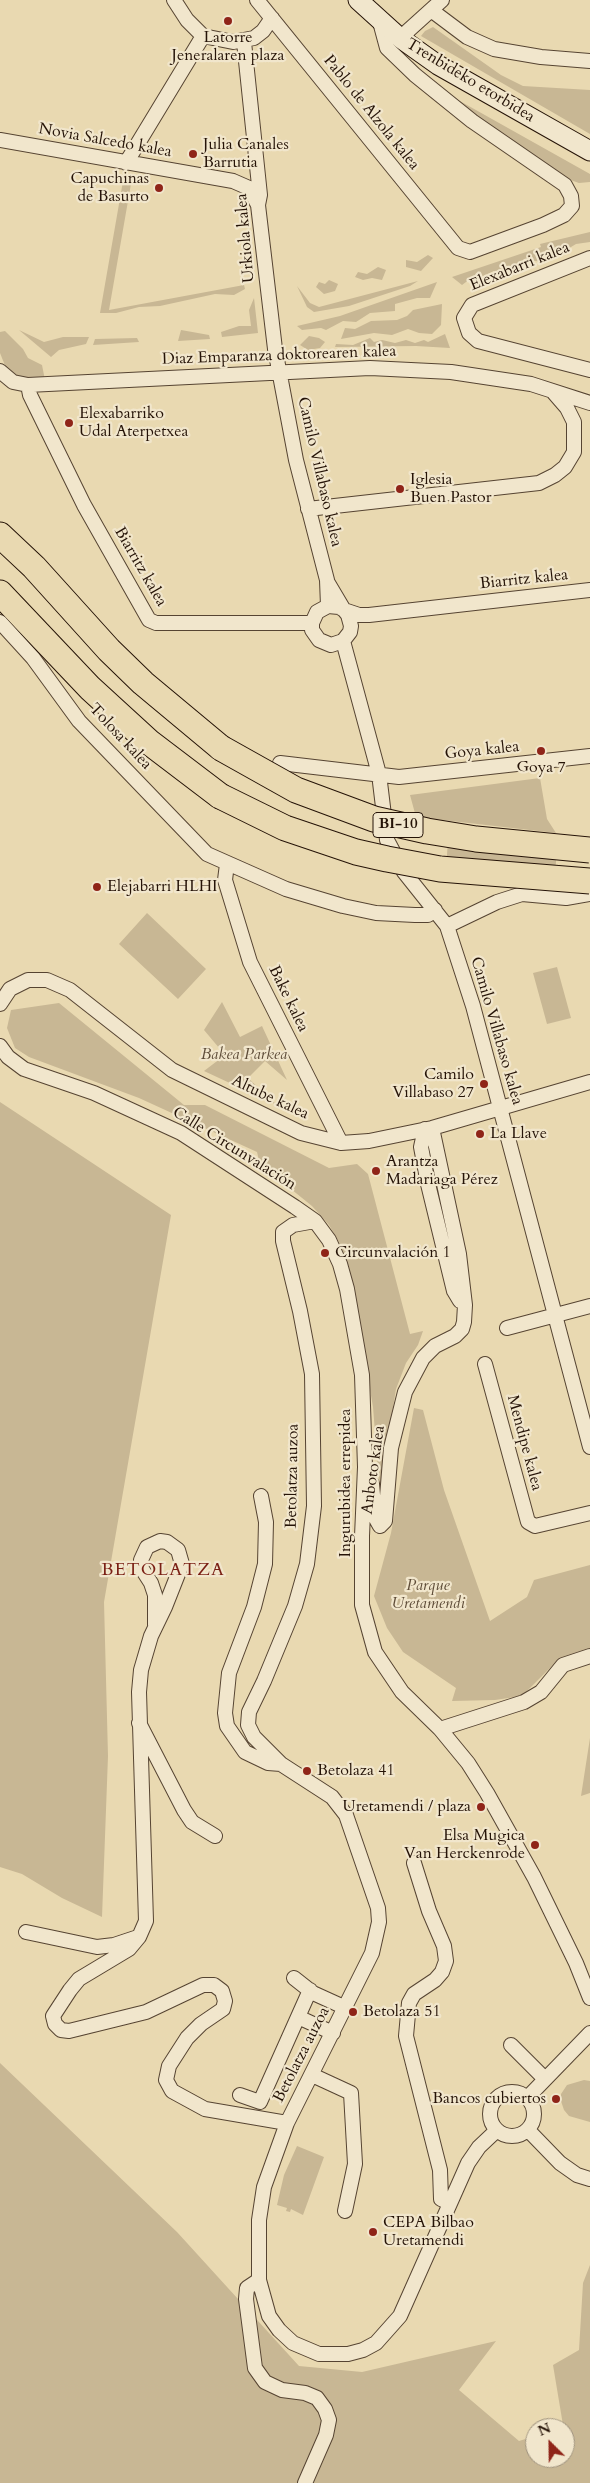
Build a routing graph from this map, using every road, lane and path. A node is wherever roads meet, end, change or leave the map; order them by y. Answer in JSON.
{"nodes":[{"id":1,"x":174,"y":0,"type":"edge"},
{"id":2,"x":257,"y":0,"type":"edge"},
{"id":3,"x":358,"y":0,"type":"edge"},
{"id":4,"x":442,"y":0,"type":"edge"},
{"id":5,"x":431,"y":10,"type":"junction"},
{"id":6,"x":272,"y":18,"type":"junction"},
{"id":7,"x":380,"y":22,"type":"junction"},
{"id":8,"x":203,"y":36,"type":"junction"},
{"id":9,"x":400,"y":38,"type":"junction"},
{"id":10,"x":244,"y":42,"type":"junction"},
{"id":11,"x":590,"y":61,"type":"edge"},
{"id":12,"x":0,"y":140,"type":"edge"},
{"id":13,"x":590,"y":151,"type":"edge"},
{"id":14,"x":256,"y":161,"type":"junction"},
{"id":15,"x":126,"y":163,"type":"junction"},
{"id":16,"x":233,"y":181,"type":"junction"},
{"id":17,"x":258,"y":205,"type":"junction"},
{"id":18,"x":590,"y":258,"type":"edge"},
{"id":19,"x":590,"y":370,"type":"edge"},
{"id":20,"x":0,"y":371,"type":"edge"},
{"id":21,"x":279,"y":371,"type":"junction"},
{"id":22,"x":28,"y":385,"type":"junction"},
{"id":23,"x":554,"y":392,"type":"junction"},
{"id":24,"x":590,"y":403,"type":"edge"},
{"id":25,"x":308,"y":509,"type":"junction"},
{"id":26,"x":0,"y":535,"type":"edge"},
{"id":27,"x":326,"y":580,"type":"junction"},
{"id":28,"x":590,"y":590,"type":"edge"},
{"id":29,"x":0,"y":593,"type":"edge"},
{"id":30,"x":328,"y":606,"type":"junction"},
{"id":31,"x":344,"y":610,"type":"junction"},
{"id":32,"x":0,"y":622,"type":"edge"},
{"id":33,"x":312,"y":623,"type":"junction"},
{"id":34,"x":343,"y":641,"type":"junction"},
{"id":35,"x":590,"y":756,"type":"edge"},
{"id":36,"x":280,"y":763,"type":"dead end"},
{"id":37,"x":378,"y":774,"type":"junction"},
{"id":38,"x":590,"y":850,"type":"edge"},
{"id":39,"x":227,"y":864,"type":"junction"},
{"id":40,"x":590,"y":881,"type":"edge"},
{"id":41,"x":590,"y":894,"type":"edge"},
{"id":42,"x":434,"y":910,"type":"junction"},
{"id":43,"x":447,"y":926,"type":"junction"},
{"id":44,"x":0,"y":1004,"type":"edge"},
{"id":45,"x":0,"y":1046,"type":"edge"},
{"id":46,"x":590,"y":1082,"type":"edge"},
{"id":47,"x":500,"y":1107,"type":"junction"},
{"id":48,"x":428,"y":1129,"type":"junction"},
{"id":49,"x":341,"y":1143,"type":"junction"},
{"id":50,"x":315,"y":1222,"type":"junction"},
{"id":51,"x":590,"y":1306,"type":"edge"},
{"id":52,"x":555,"y":1315,"type":"junction"},
{"id":53,"x":507,"y":1328,"type":"dead end"},
{"id":54,"x":485,"y":1364,"type":"dead end"},
{"id":55,"x":364,"y":1422,"type":"junction"},
{"id":56,"x":590,"y":1446,"type":"edge"},
{"id":57,"x":261,"y":1496,"type":"dead end"},
{"id":58,"x":590,"y":1513,"type":"edge"},
{"id":59,"x":155,"y":1625,"type":"junction"},
{"id":60,"x":590,"y":1656,"type":"edge"},
{"id":61,"x":138,"y":1722,"type":"junction"},
{"id":62,"x":440,"y":1729,"type":"junction"},
{"id":63,"x":281,"y":1764,"type":"junction"},
{"id":64,"x":215,"y":1836,"type":"dead end"},
{"id":65,"x":414,"y":1862,"type":"dead end"},
{"id":66,"x":26,"y":1932,"type":"dead end"},
{"id":67,"x":138,"y":1937,"type":"junction"},
{"id":68,"x":294,"y":1978,"type":"dead end"},
{"id":69,"x":310,"y":1990,"type":"junction"},
{"id":70,"x":590,"y":1998,"type":"edge"},
{"id":71,"x":346,"y":2008,"type":"junction"},
{"id":72,"x":298,"y":2017,"type":"junction"},
{"id":73,"x":333,"y":2033,"type":"junction"},
{"id":74,"x":590,"y":2033,"type":"edge"},
{"id":75,"x":512,"y":2045,"type":"dead end"},
{"id":76,"x":312,"y":2074,"type":"junction"},
{"id":77,"x":545,"y":2078,"type":"junction"},
{"id":78,"x":240,"y":2095,"type":"dead end"},
{"id":79,"x":528,"y":2097,"type":"junction"},
{"id":80,"x":287,"y":2123,"type":"junction"},
{"id":81,"x":497,"y":2130,"type":"junction"},
{"id":82,"x":528,"y":2130,"type":"junction"},
{"id":83,"x":590,"y":2179,"type":"edge"},
{"id":84,"x":450,"y":2203,"type":"junction"},
{"id":85,"x":345,"y":2211,"type":"dead end"},
{"id":86,"x":259,"y":2280,"type":"junction"},
{"id":87,"x":306,"y":2483,"type":"edge"}],
"edges":[{"from":1,"to":8,"type":"street"},
{"from":2,"to":6,"type":"street","name":"Pablo de Alzola kalea"},
{"from":3,"to":7,"type":"street","name":"Trenbideko etorbidea"},
{"from":4,"to":5,"type":"street"},
{"from":5,"to":9,"type":"street"},
{"from":5,"to":11,"type":"street"},
{"from":6,"to":7,"type":"street","name":"Pablo de Alzola kalea"},
{"from":6,"to":10,"type":"street"},
{"from":7,"to":9,"type":"street","name":"Trenbideko etorbidea"},
{"from":8,"to":10,"type":"street"},
{"from":8,"to":15,"type":"street"},
{"from":9,"to":13,"type":"street","name":"Trenbideko etorbidea"},
{"from":10,"to":14,"type":"street","name":"Urkiola kalea"},
{"from":12,"to":15,"type":"street","name":"Novia Salcedo kalea"},
{"from":14,"to":16,"type":"street"},
{"from":14,"to":17,"type":"street","name":"Urkiola kalea"},
{"from":15,"to":16,"type":"street","name":"Novia Salcedo kalea"},
{"from":16,"to":17,"type":"street","name":"Novia Salcedo kalea"},
{"from":17,"to":21,"type":"street","name":"Urkiola kalea"},
{"from":18,"to":19,"type":"street","name":"Elexabarri kalea"},
{"from":20,"to":22,"type":"street","name":"Diaz Emparanza doktorearen kalea"},
{"from":21,"to":22,"type":"street","name":"Diaz Emparanza doktorearen kalea"},
{"from":21,"to":23,"type":"street","name":"Diaz Emparanza doktorearen kalea"},
{"from":21,"to":25,"type":"street","name":"Camilo Villabaso kalea"},
{"from":22,"to":33,"type":"street","name":"Biarritz kalea"},
{"from":23,"to":24,"type":"street","name":"Diaz Emparanza doktorearen kalea"},
{"from":23,"to":25,"type":"street"},
{"from":25,"to":27,"type":"street","name":"Camilo Villabaso kalea"},
{"from":26,"to":38,"type":"highway","number":"BI-10","bridge":true},
{"from":27,"to":30,"type":"street"},
{"from":27,"to":31,"type":"street"},
{"from":28,"to":31,"type":"street","name":"Biarritz kalea"},
{"from":29,"to":40,"type":"highway","number":"BI-10","bridge":true},
{"from":30,"to":31,"type":"street"},
{"from":30,"to":33,"type":"street"},
{"from":31,"to":34,"type":"street"},
{"from":32,"to":39,"type":"street","name":"Tolosa kalea"},
{"from":33,"to":34,"type":"street"},
{"from":34,"to":37,"type":"street","name":"Camilo Villabaso kalea"},
{"from":35,"to":37,"type":"street","name":"Goya kalea"},
{"from":36,"to":37,"type":"street","name":"Goya kalea"},
{"from":37,"to":42,"type":"street","name":"Camilo Villabaso kalea"},
{"from":39,"to":42,"type":"street","name":"Tolosa kalea"},
{"from":39,"to":49,"type":"street","name":"Bake kalea"},
{"from":41,"to":43,"type":"street"},
{"from":42,"to":43,"type":"street","name":"Camilo Villabaso kalea"},
{"from":43,"to":47,"type":"street","name":"Camilo Villabaso kalea"},
{"from":44,"to":49,"type":"street","name":"Altube kalea"},
{"from":45,"to":50,"type":"street","name":"Calle Circunvalación"},
{"from":46,"to":47,"type":"street"},
{"from":47,"to":48,"type":"street"},
{"from":47,"to":52,"type":"street","name":"Camilo Villabaso kalea"},
{"from":48,"to":49,"type":"street","name":"Altube kalea"},
{"from":48,"to":55,"type":"street","name":"Anboto kalea"},
{"from":50,"to":55,"type":"street","name":"Ingurubidea errepidea"},
{"from":50,"to":63,"type":"street","name":"Betolatza auzoa"},
{"from":51,"to":52,"type":"street"},
{"from":52,"to":53,"type":"street"},
{"from":52,"to":56,"type":"street","name":"Camilo Villabaso kalea"},
{"from":54,"to":58,"type":"street","name":"Mendipe kalea"},
{"from":55,"to":62,"type":"street","name":"Ingurubidea errepidea"},
{"from":57,"to":63,"type":"street","name":"Betolatza auzoa"},
{"from":59,"to":59,"type":"street"},
{"from":59,"to":61,"type":"street","name":"Betolatza auzoa"},
{"from":60,"to":62,"type":"street"},
{"from":61,"to":64,"type":"street"},
{"from":61,"to":67,"type":"street","name":"Betolatza auzoa"},
{"from":62,"to":70,"type":"street","name":"Ingurubidea errepidea"},
{"from":63,"to":71,"type":"street","name":"Betolatza auzoa"},
{"from":65,"to":84,"type":"street"},
{"from":66,"to":67,"type":"street"},
{"from":67,"to":80,"type":"street","name":"Betolatza auzoa"},
{"from":68,"to":69,"type":"street"},
{"from":69,"to":71,"type":"street"},
{"from":69,"to":72,"type":"street","name":"Betolatza auzoa"},
{"from":71,"to":73,"type":"street","name":"Betolatza auzoa"},
{"from":72,"to":73,"type":"street"},
{"from":72,"to":78,"type":"street","name":"Betolatza auzoa"},
{"from":73,"to":76,"type":"street","name":"Betolatza auzoa"},
{"from":74,"to":77,"type":"street"},
{"from":75,"to":77,"type":"street"},
{"from":76,"to":80,"type":"street","name":"Betolatza auzoa"},
{"from":76,"to":85,"type":"street"},
{"from":77,"to":79,"type":"street"},
{"from":79,"to":81,"type":"street"},
{"from":79,"to":82,"type":"street"},
{"from":80,"to":86,"type":"street"},
{"from":81,"to":82,"type":"street"},
{"from":81,"to":84,"type":"street"},
{"from":82,"to":83,"type":"street"},
{"from":84,"to":86,"type":"street"},
{"from":86,"to":87,"type":"street"}]}
